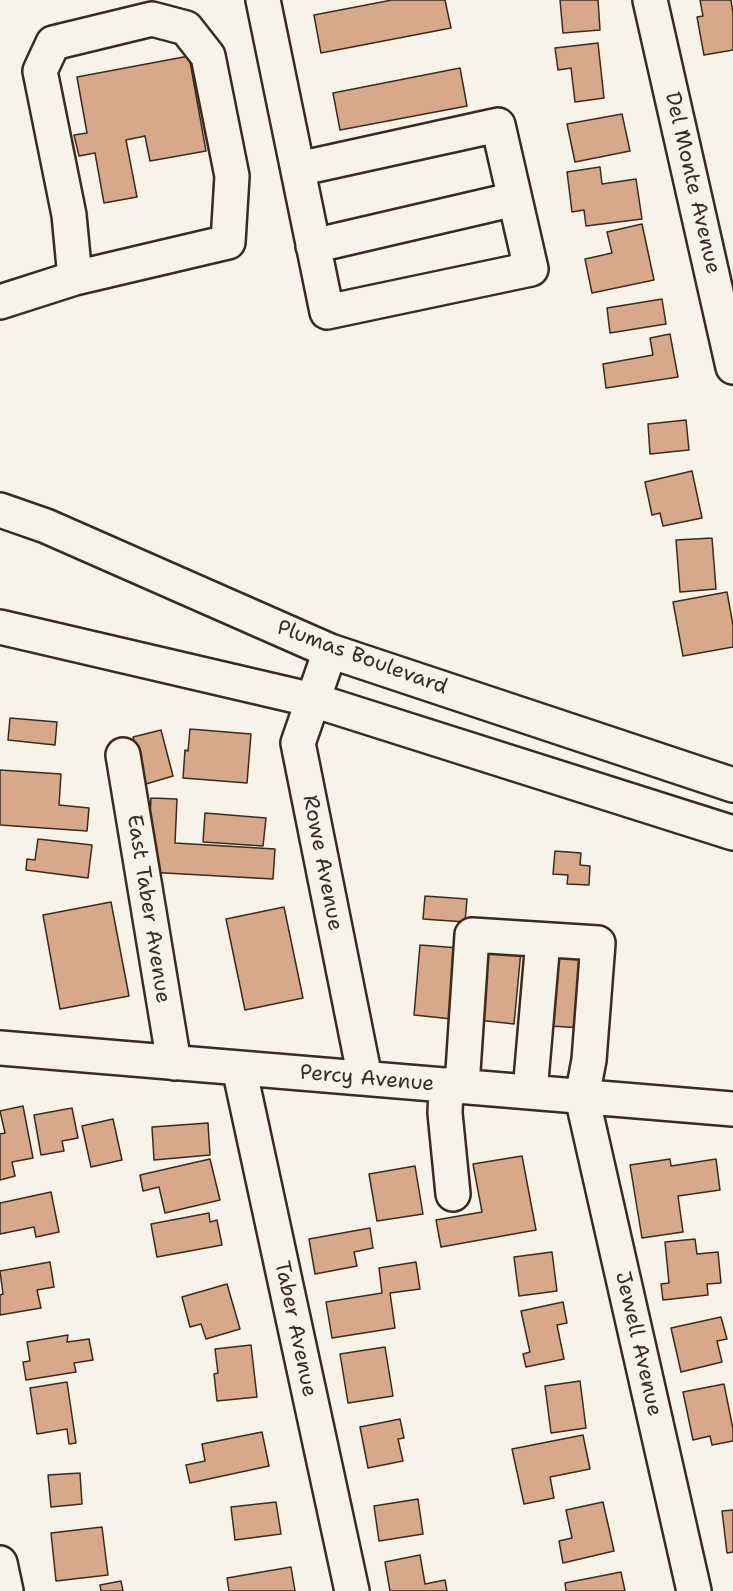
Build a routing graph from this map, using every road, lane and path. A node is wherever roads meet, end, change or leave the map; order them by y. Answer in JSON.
{"nodes":[{"id":1,"x":263,"y":0,"type":"edge"},
{"id":2,"x":650,"y":0,"type":"edge"},
{"id":3,"x":298,"y":169,"type":"junction"},
{"id":4,"x":515,"y":199,"type":"junction"},
{"id":5,"x":314,"y":246,"type":"junction"},
{"id":6,"x":75,"y":278,"type":"junction"},
{"id":7,"x":0,"y":302,"type":"edge"},
{"id":8,"x":733,"y":367,"type":"edge"},
{"id":9,"x":0,"y":510,"type":"edge"},
{"id":10,"x":0,"y":627,"type":"edge"},
{"id":11,"x":330,"y":651,"type":"junction"},
{"id":12,"x":313,"y":700,"type":"junction"},
{"id":13,"x":123,"y":755,"type":"dead end"},
{"id":14,"x":733,"y":785,"type":"edge"},
{"id":15,"x":733,"y":833,"type":"edge"},
{"id":16,"x":543,"y":940,"type":"junction"},
{"id":17,"x":0,"y":1048,"type":"edge"},
{"id":18,"x":174,"y":1063,"type":"junction"},
{"id":19,"x":239,"y":1068,"type":"junction"},
{"id":20,"x":365,"y":1078,"type":"junction"},
{"id":21,"x":454,"y":1086,"type":"junction"},
{"id":22,"x":530,"y":1092,"type":"junction"},
{"id":23,"x":582,"y":1096,"type":"junction"},
{"id":24,"x":733,"y":1109,"type":"edge"},
{"id":25,"x":453,"y":1194,"type":"dead end"},
{"id":26,"x":0,"y":1563,"type":"edge"},
{"id":27,"x":6,"y":1591,"type":"edge"},
{"id":28,"x":352,"y":1591,"type":"edge"},
{"id":29,"x":694,"y":1591,"type":"edge"}],
"edges":[{"from":1,"to":3,"type":"street"},
{"from":2,"to":8,"type":"street","name":"Del Monte Avenue"},
{"from":3,"to":4,"type":"street"},
{"from":3,"to":5,"type":"street"},
{"from":4,"to":5,"type":"street"},
{"from":4,"to":5,"type":"street"},
{"from":6,"to":6,"type":"street"},
{"from":6,"to":7,"type":"street"},
{"from":9,"to":11,"type":"street","name":"Plumas Boulevard"},
{"from":10,"to":12,"type":"street"},
{"from":11,"to":12,"type":"street","name":"Rowe Avenue"},
{"from":11,"to":14,"type":"street","name":"Plumas Boulevard"},
{"from":12,"to":15,"type":"street"},
{"from":12,"to":20,"type":"street","name":"Rowe Avenue"},
{"from":13,"to":18,"type":"street","name":"East Taber Avenue"},
{"from":16,"to":21,"type":"street"},
{"from":16,"to":22,"type":"street"},
{"from":16,"to":23,"type":"street"},
{"from":17,"to":18,"type":"street","name":"Percy Avenue"},
{"from":18,"to":19,"type":"street","name":"Percy Avenue"},
{"from":19,"to":20,"type":"street","name":"Percy Avenue"},
{"from":19,"to":28,"type":"street","name":"Taber Avenue"},
{"from":20,"to":21,"type":"street","name":"Percy Avenue"},
{"from":21,"to":22,"type":"street","name":"Percy Avenue"},
{"from":21,"to":25,"type":"street"},
{"from":22,"to":23,"type":"street","name":"Percy Avenue"},
{"from":23,"to":24,"type":"street","name":"Percy Avenue"},
{"from":23,"to":29,"type":"street","name":"Jewell Avenue"},
{"from":26,"to":27,"type":"street"}]}
